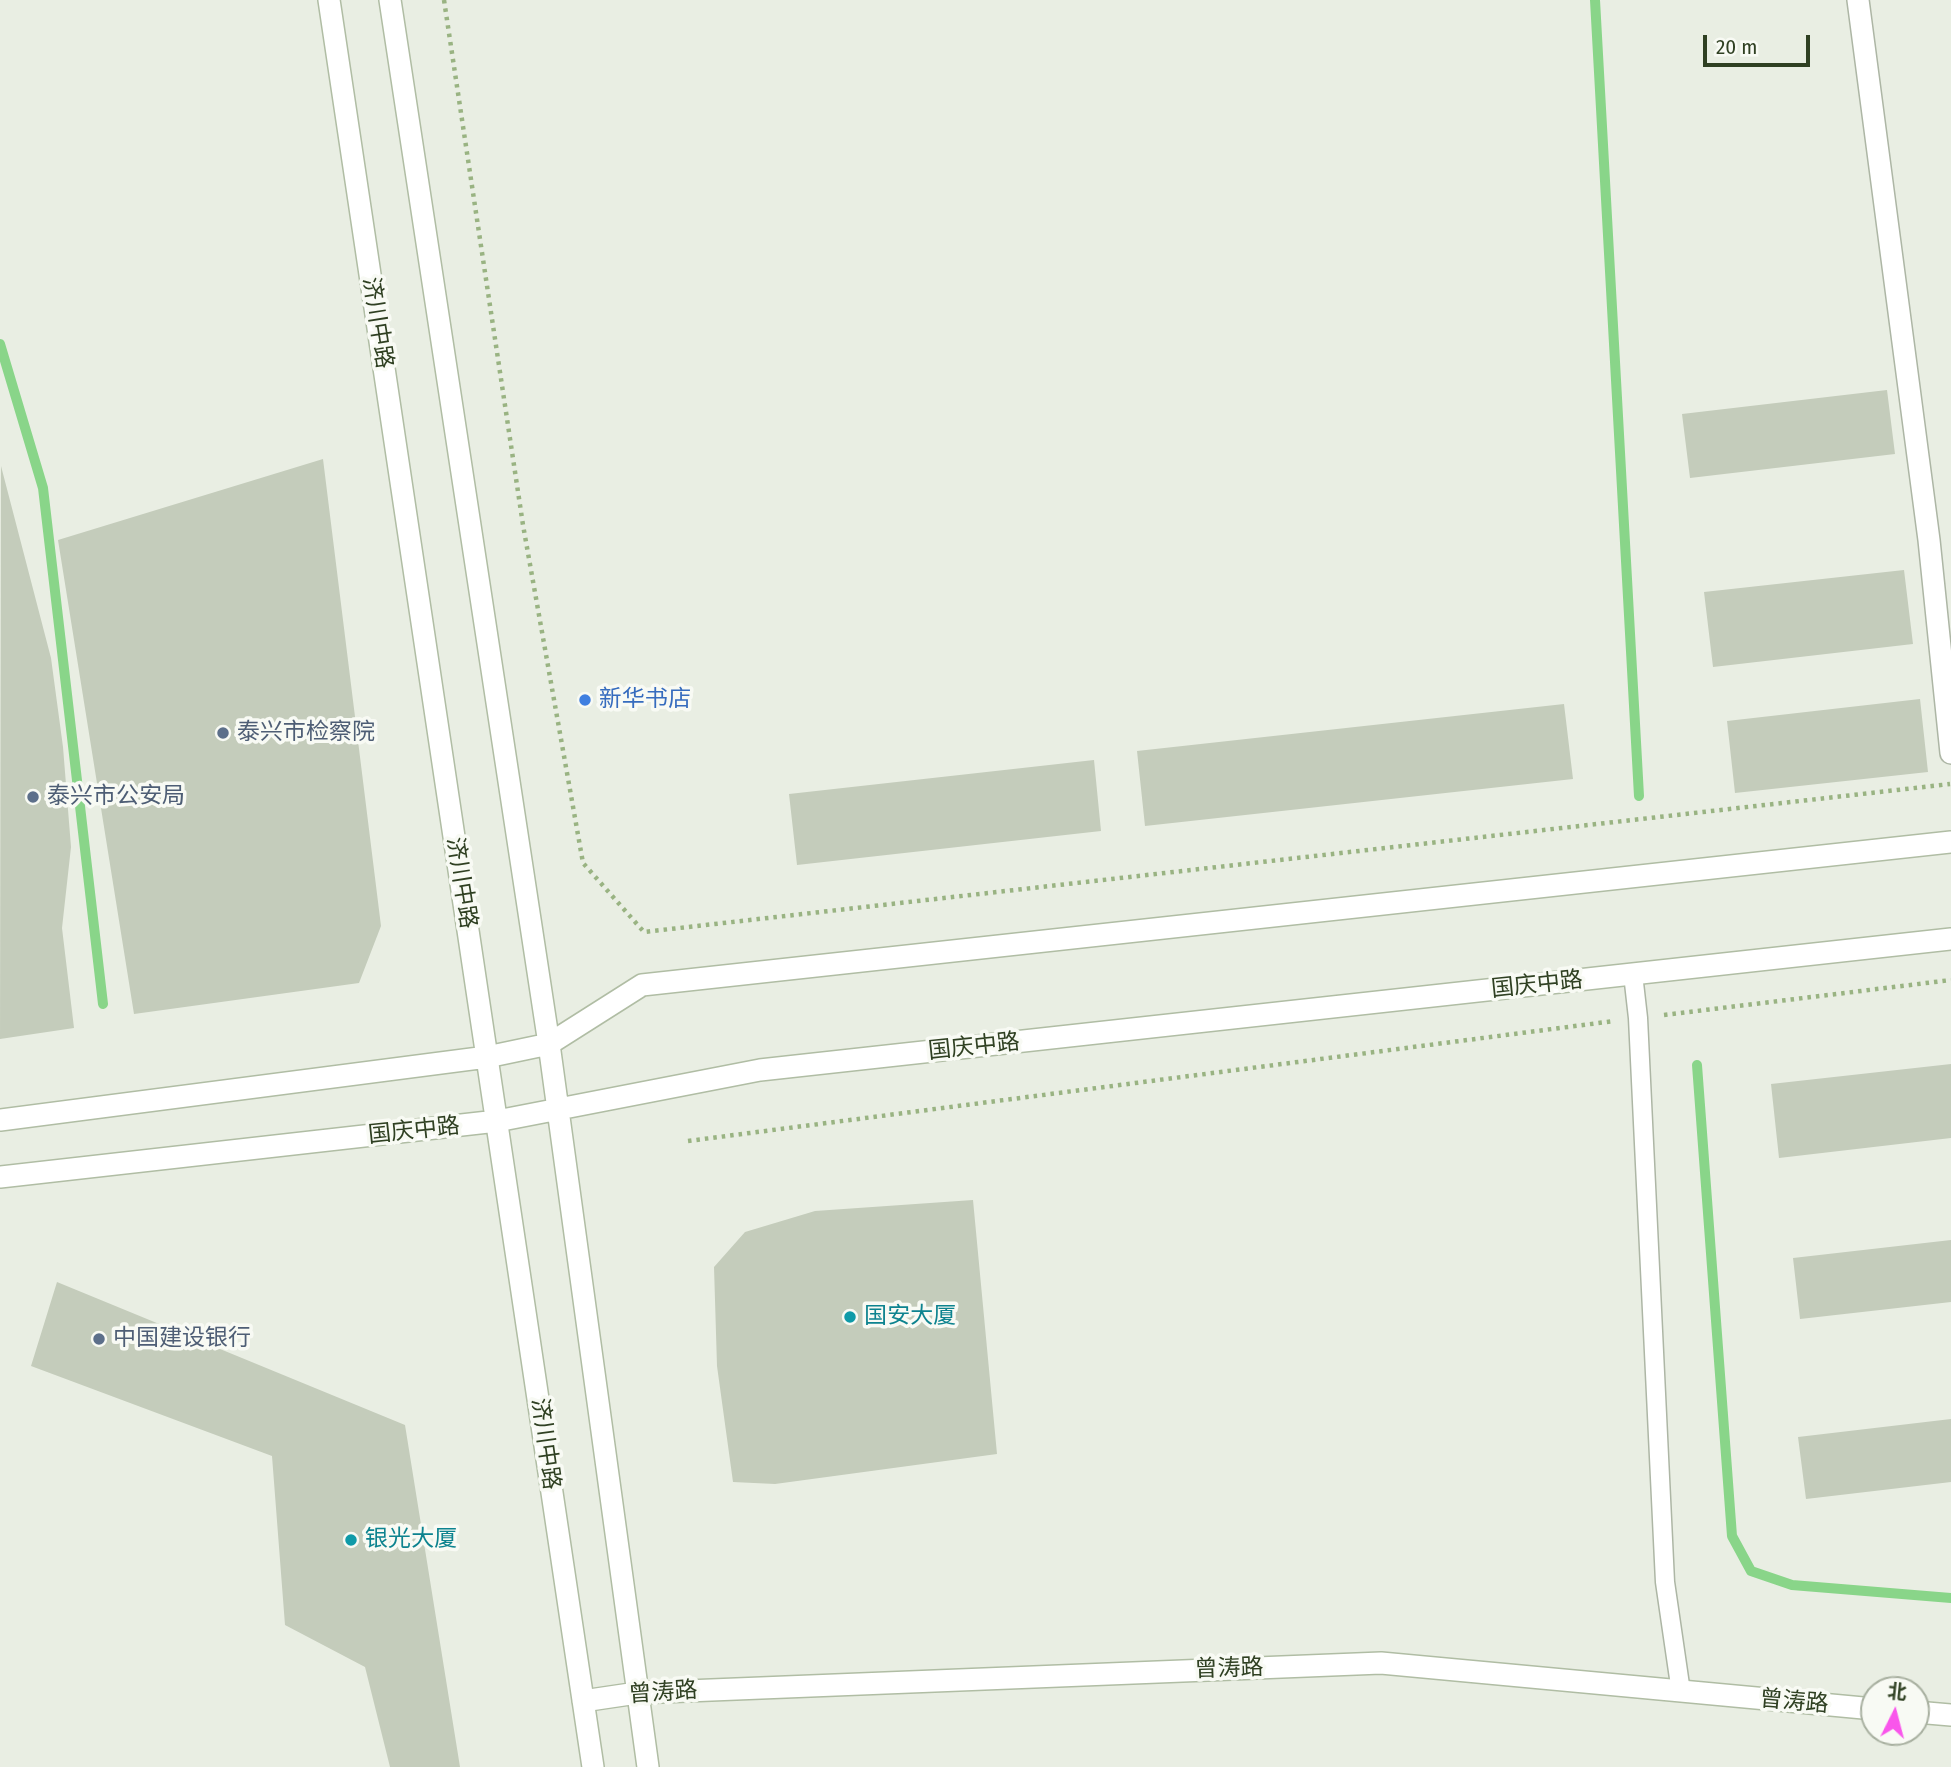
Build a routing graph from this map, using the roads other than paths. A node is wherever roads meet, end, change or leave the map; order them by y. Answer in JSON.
{"nodes":[{"id":1,"x":329,"y":0,"type":"edge"},
{"id":2,"x":390,"y":0,"type":"edge"},
{"id":3,"x":1858,"y":0,"type":"edge"},
{"id":4,"x":1951,"y":753,"type":"edge"},
{"id":5,"x":1951,"y":842,"type":"edge"},
{"id":6,"x":1951,"y":939,"type":"edge"},
{"id":7,"x":1633,"y":974,"type":"junction"},
{"id":8,"x":549,"y":1044,"type":"junction"},
{"id":9,"x":487,"y":1057,"type":"junction"},
{"id":10,"x":558,"y":1110,"type":"junction"},
{"id":11,"x":0,"y":1120,"type":"edge"},
{"id":12,"x":497,"y":1121,"type":"junction"},
{"id":13,"x":0,"y":1177,"type":"edge"},
{"id":14,"x":1681,"y":1692,"type":"junction"},
{"id":15,"x":637,"y":1693,"type":"junction"},
{"id":16,"x":583,"y":1701,"type":"junction"},
{"id":17,"x":1860,"y":1708,"type":"edge"},
{"id":18,"x":1930,"y":1713,"type":"edge"},
{"id":19,"x":1951,"y":1715,"type":"edge"},
{"id":20,"x":593,"y":1767,"type":"edge"},
{"id":21,"x":648,"y":1767,"type":"edge"}],
"edges":[{"from":1,"to":9,"type":"main road","name":"济川中路"},
{"from":2,"to":8,"type":"main road"},
{"from":3,"to":4,"type":"main road"},
{"from":5,"to":8,"type":"main road"},
{"from":6,"to":7,"type":"main road","name":"国庆中路"},
{"from":7,"to":10,"type":"main road","name":"国庆中路"},
{"from":7,"to":14,"type":"lane"},
{"from":8,"to":9,"type":"main road"},
{"from":8,"to":10,"type":"main road"},
{"from":9,"to":11,"type":"main road"},
{"from":9,"to":12,"type":"main road","name":"济川中路"},
{"from":10,"to":12,"type":"main road","name":"国庆中路"},
{"from":10,"to":15,"type":"main road"},
{"from":12,"to":13,"type":"main road","name":"国庆中路"},
{"from":12,"to":16,"type":"main road","name":"济川中路"},
{"from":14,"to":15,"type":"main road","name":"曾涛路"},
{"from":14,"to":17,"type":"main road","name":"曾涛路"},
{"from":15,"to":16,"type":"main road","name":"曾涛路"},
{"from":15,"to":21,"type":"main road"},
{"from":16,"to":20,"type":"main road","name":"济川中路"},
{"from":18,"to":19,"type":"main road"}]}
